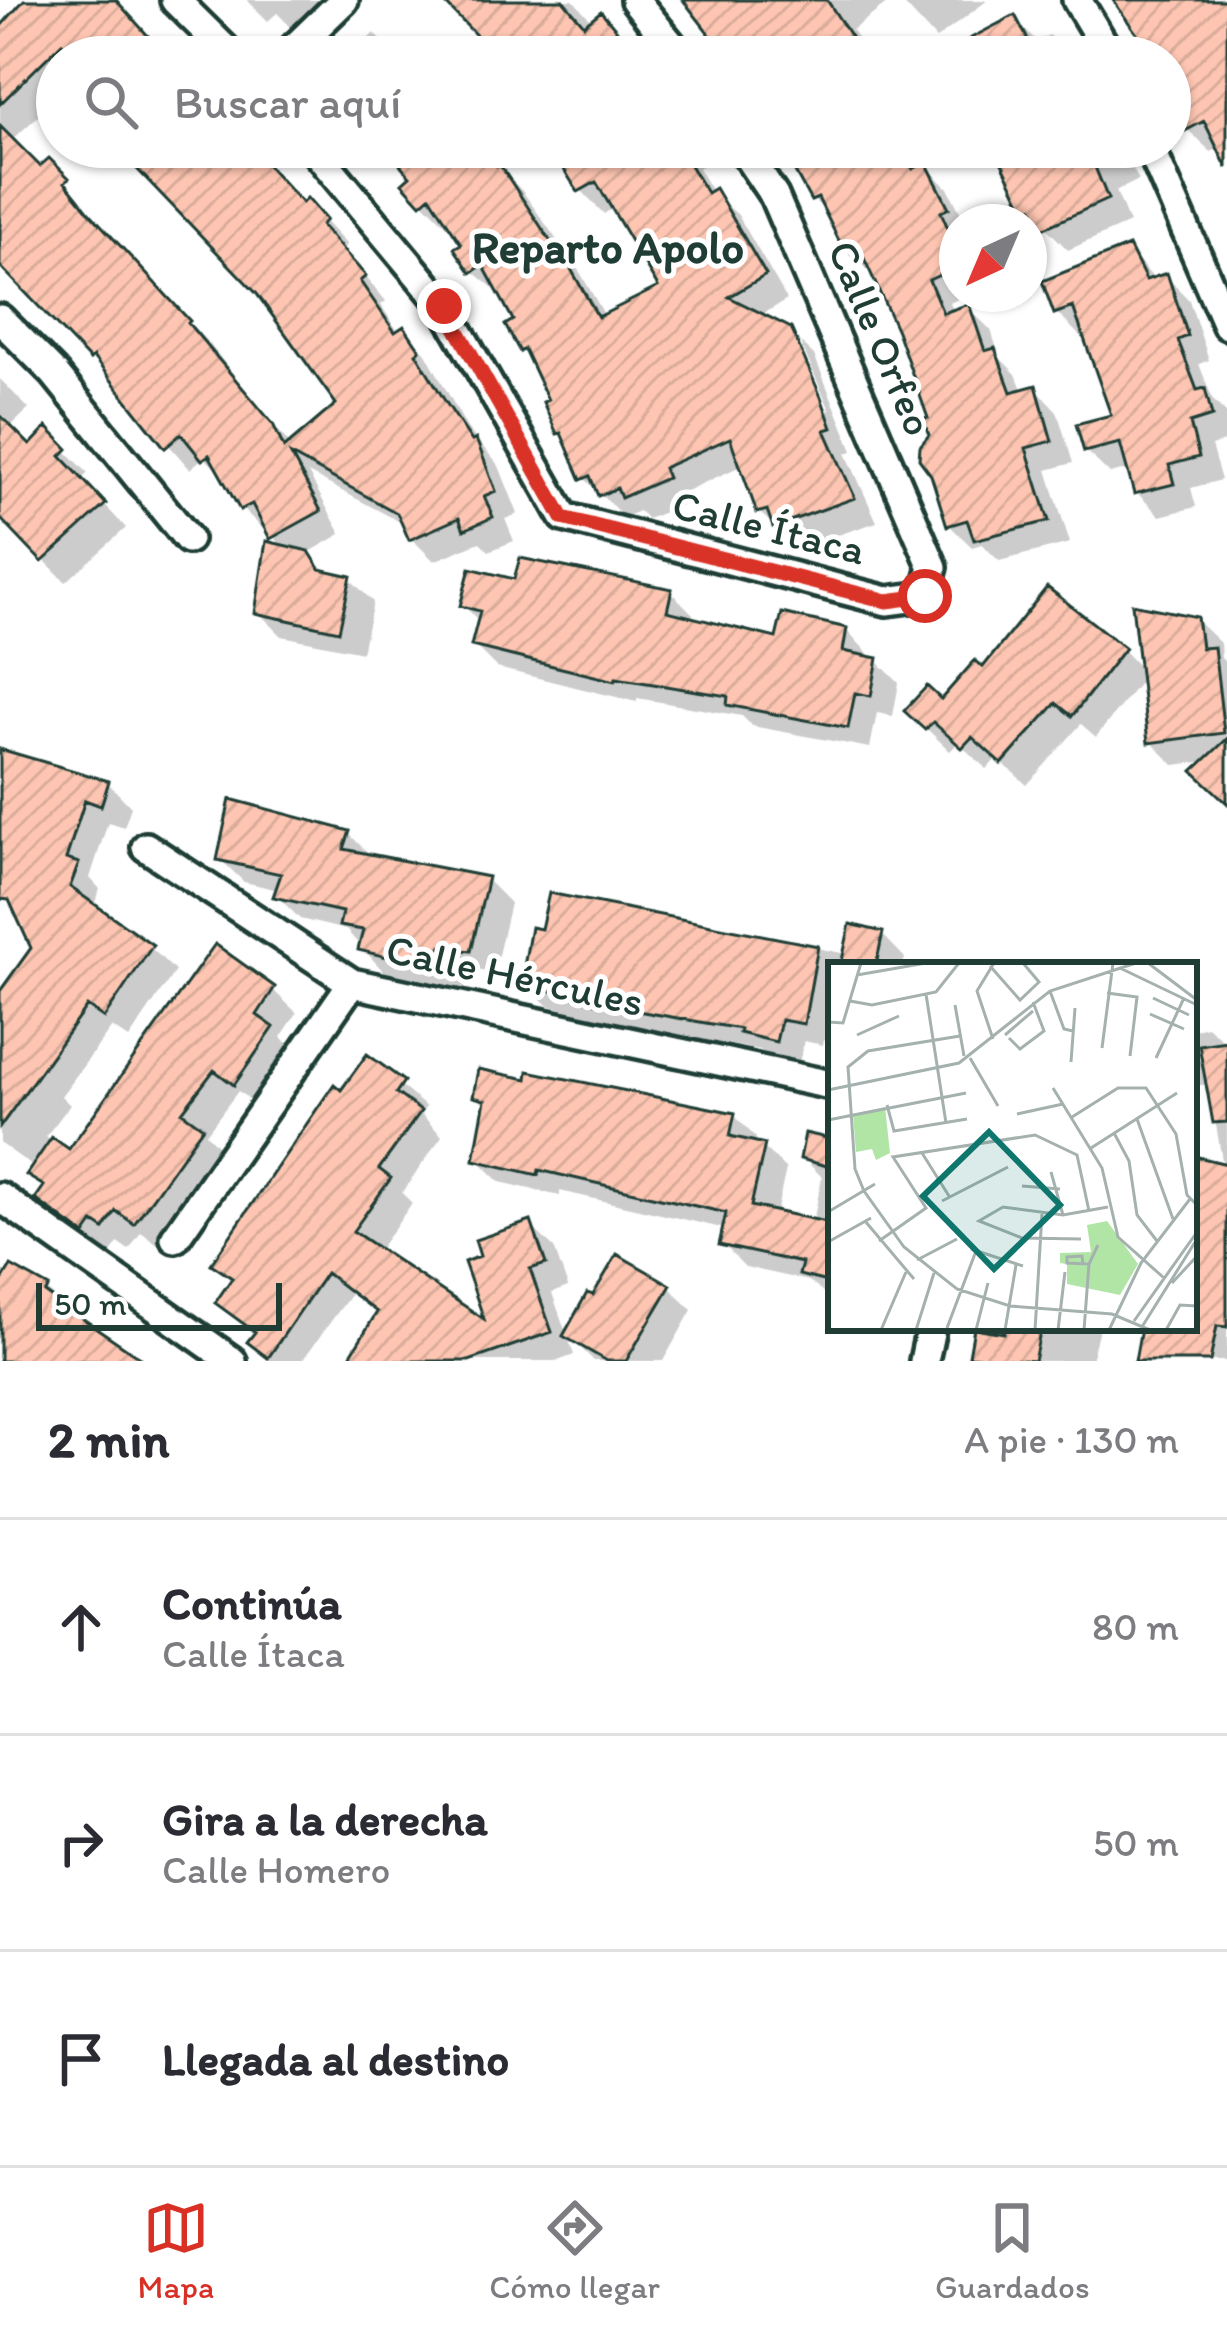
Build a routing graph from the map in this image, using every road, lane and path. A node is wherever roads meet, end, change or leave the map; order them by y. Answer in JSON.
{"nodes":[{"id":1,"x":175,"y":0,"type":"edge"},
{"id":2,"x":344,"y":0,"type":"edge"},
{"id":3,"x":635,"y":0,"type":"edge"},
{"id":4,"x":1077,"y":0,"type":"edge"},
{"id":5,"x":212,"y":36,"type":"edge"},
{"id":6,"x":307,"y":36,"type":"edge"},
{"id":7,"x":664,"y":36,"type":"edge"},
{"id":8,"x":1098,"y":36,"type":"edge"},
{"id":9,"x":329,"y":168,"type":"edge"},
{"id":10,"x":755,"y":168,"type":"edge"},
{"id":11,"x":1159,"y":168,"type":"edge"},
{"id":12,"x":0,"y":320,"type":"edge"},
{"id":13,"x":1227,"y":325,"type":"edge"},
{"id":14,"x":188,"y":539,"type":"dead end"},
{"id":15,"x":933,"y":567,"type":"joint"},
{"id":16,"x":146,"y":848,"type":"dead end"},
{"id":17,"x":352,"y":982,"type":"junction"},
{"id":18,"x":828,"y":1084,"type":"edge"},
{"id":19,"x":0,"y":1197,"type":"edge"},
{"id":20,"x":175,"y":1238,"type":"dead end"},
{"id":21,"x":930,"y":1331,"type":"edge"},
{"id":22,"x":232,"y":1361,"type":"edge"},
{"id":23,"x":924,"y":1361,"type":"edge"}],
"edges":[{"from":1,"to":5,"type":"street"},
{"from":2,"to":6,"type":"street"},
{"from":3,"to":7,"type":"street"},
{"from":4,"to":8,"type":"street"},
{"from":9,"to":15,"type":"street","name":"Calle Ítaca"},
{"from":10,"to":15,"type":"street","name":"Calle Orfeo"},
{"from":11,"to":13,"type":"street"},
{"from":12,"to":14,"type":"street"},
{"from":16,"to":17,"type":"street","name":"Calle Hércules"},
{"from":17,"to":18,"type":"street","name":"Calle Hércules"},
{"from":17,"to":20,"type":"street"},
{"from":19,"to":22,"type":"street"},
{"from":21,"to":23,"type":"street"}]}
